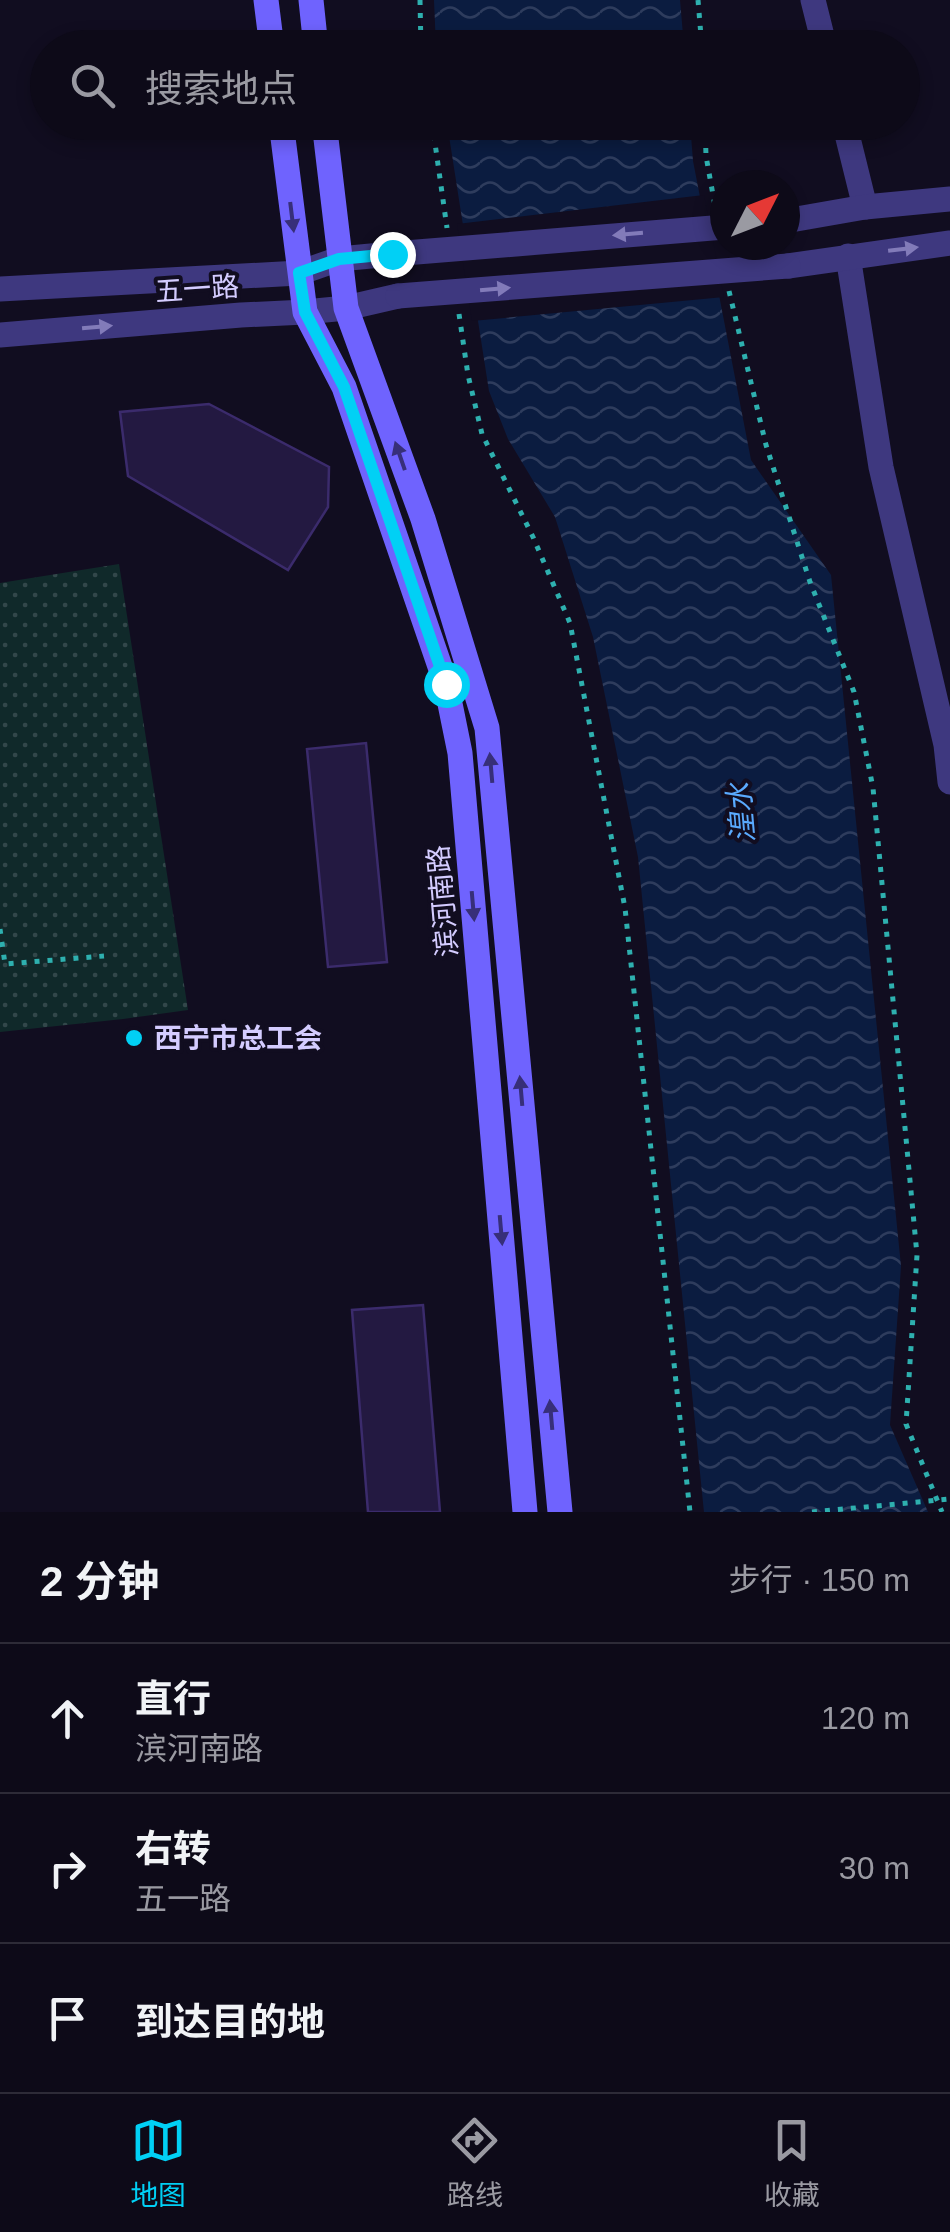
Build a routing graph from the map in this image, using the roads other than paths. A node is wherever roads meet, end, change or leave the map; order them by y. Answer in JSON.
{"nodes":[{"id":1,"x":266,"y":0,"type":"edge"},
{"id":2,"x":311,"y":0,"type":"edge"},
{"id":3,"x":813,"y":0,"type":"edge"},
{"id":4,"x":270,"y":30,"type":"edge"},
{"id":5,"x":314,"y":30,"type":"edge"},
{"id":6,"x":820,"y":30,"type":"edge"},
{"id":7,"x":283,"y":140,"type":"edge"},
{"id":8,"x":326,"y":140,"type":"edge"},
{"id":9,"x":848,"y":140,"type":"edge"},
{"id":10,"x":950,"y":199,"type":"edge"},
{"id":11,"x":865,"y":207,"type":"junction"},
{"id":12,"x":800,"y":218,"type":"edge"},
{"id":13,"x":710,"y":219,"type":"edge"},
{"id":14,"x":950,"y":243,"type":"edge"},
{"id":15,"x":848,"y":256,"type":"junction"},
{"id":16,"x":339,"y":259,"type":"junction"},
{"id":17,"x":299,"y":273,"type":"junction"},
{"id":18,"x":0,"y":289,"type":"edge"},
{"id":19,"x":346,"y":308,"type":"junction"},
{"id":20,"x":305,"y":312,"type":"junction"},
{"id":21,"x":0,"y":335,"type":"edge"},
{"id":22,"x":950,"y":782,"type":"edge"},
{"id":23,"x":525,"y":1512,"type":"edge"},
{"id":24,"x":560,"y":1512,"type":"edge"}],
"edges":[{"from":1,"to":4,"type":"main road"},
{"from":2,"to":5,"type":"main road"},
{"from":3,"to":6,"type":"street"},
{"from":7,"to":17,"type":"main road","name":"滨河南路","one_way":true},
{"from":8,"to":16,"type":"main road"},
{"from":9,"to":11,"type":"street"},
{"from":10,"to":11,"type":"street"},
{"from":11,"to":12,"type":"street"},
{"from":13,"to":16,"type":"street","name":"五一路","one_way":true,"bridge":true},
{"from":15,"to":14,"type":"street","name":"五一路","one_way":true},
{"from":19,"to":15,"type":"street","name":"五一路","one_way":true,"bridge":true},
{"from":15,"to":22,"type":"street"},
{"from":16,"to":17,"type":"street","name":"五一路"},
{"from":16,"to":19,"type":"main road"},
{"from":17,"to":18,"type":"street","name":"五一路"},
{"from":17,"to":20,"type":"main road","name":"滨河南路"},
{"from":19,"to":20,"type":"street","name":"五一路"},
{"from":24,"to":19,"type":"main road","one_way":true},
{"from":21,"to":20,"type":"street","name":"五一路","one_way":true},
{"from":20,"to":23,"type":"main road","name":"滨河南路","one_way":true}]}
